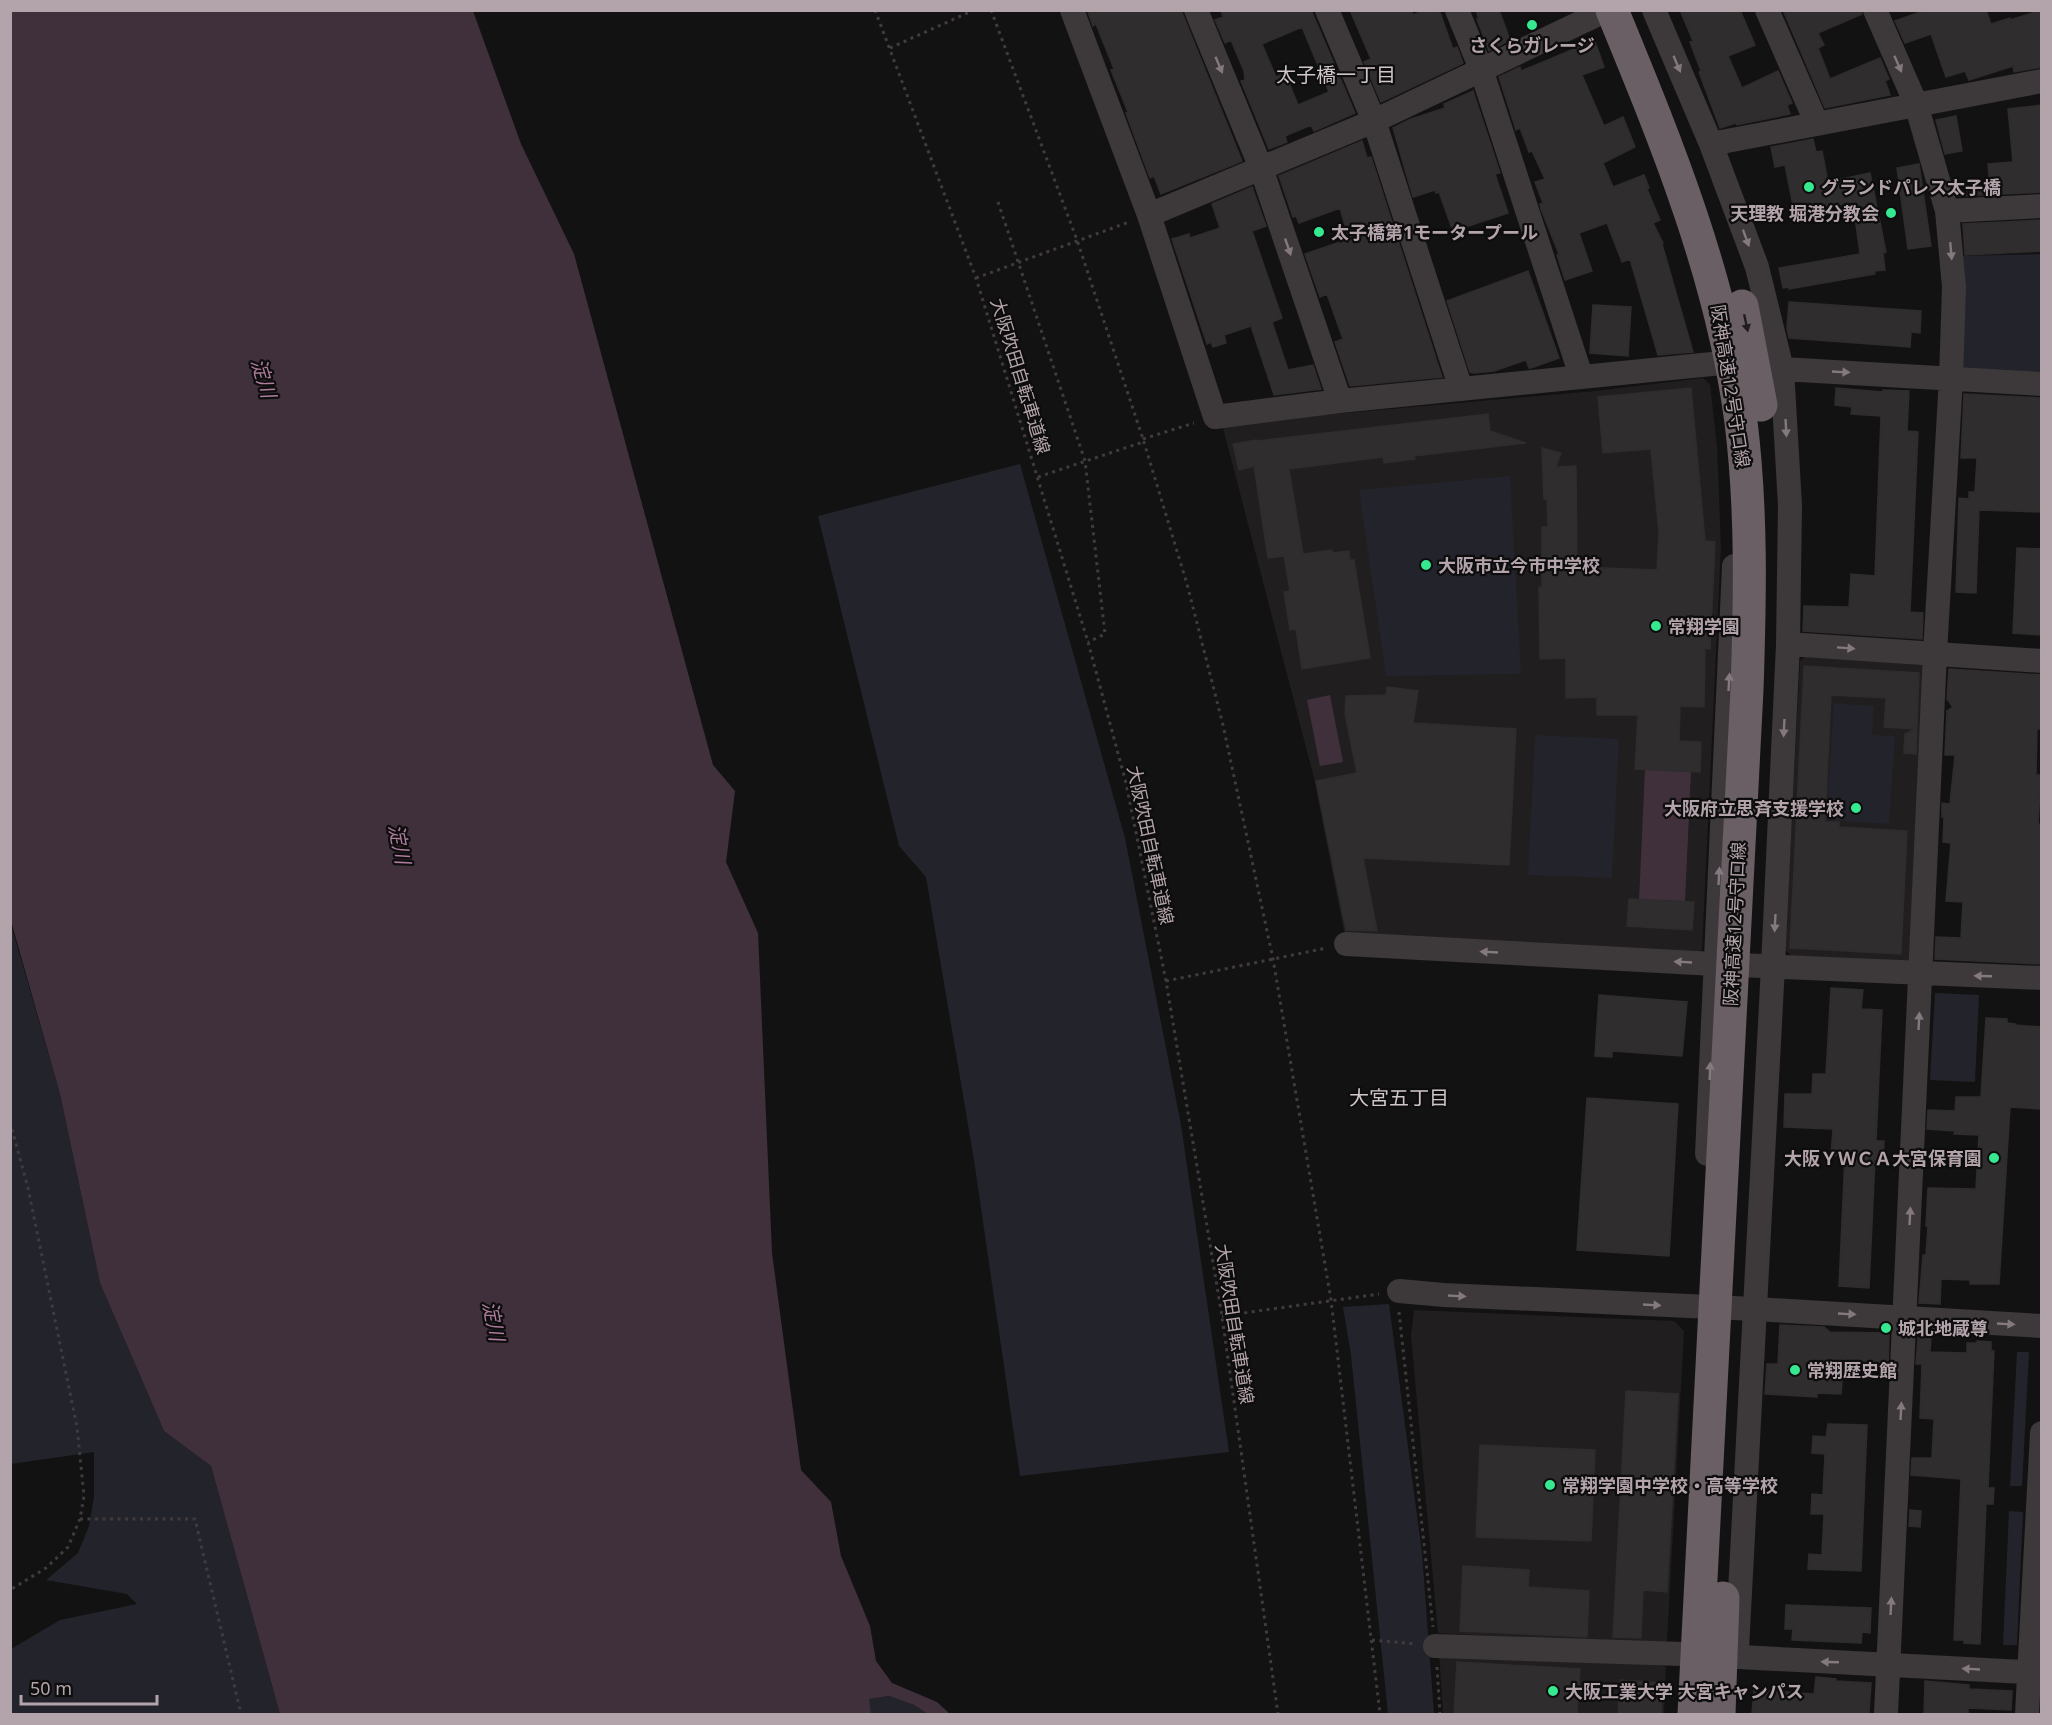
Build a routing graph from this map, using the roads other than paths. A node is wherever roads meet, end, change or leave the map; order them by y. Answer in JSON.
{"nodes":[{"id":1,"x":1072,"y":10,"type":"edge"},
{"id":2,"x":1196,"y":10,"type":"edge"},
{"id":3,"x":1327,"y":10,"type":"edge"},
{"id":4,"x":1457,"y":10,"type":"edge"},
{"id":5,"x":1636,"y":10,"type":"edge"},
{"id":6,"x":1654,"y":10,"type":"edge"},
{"id":7,"x":1767,"y":10,"type":"edge"},
{"id":8,"x":1875,"y":10,"type":"edge"},
{"id":9,"x":1603,"y":11,"type":"edge"},
{"id":10,"x":1481,"y":69,"type":"junction"},
{"id":11,"x":2042,"y":81,"type":"edge"},
{"id":12,"x":1916,"y":104,"type":"junction"},
{"id":13,"x":1374,"y":121,"type":"junction"},
{"id":14,"x":1817,"y":123,"type":"junction"},
{"id":15,"x":1711,"y":144,"type":"junction"},
{"id":16,"x":1261,"y":168,"type":"junction"},
{"id":17,"x":2042,"y":206,"type":"edge"},
{"id":18,"x":1947,"y":211,"type":"junction"},
{"id":19,"x":1149,"y":215,"type":"junction"},
{"id":20,"x":1722,"y":363,"type":"junction"},
{"id":21,"x":1782,"y":369,"type":"junction"},
{"id":22,"x":1581,"y":376,"type":"junction"},
{"id":23,"x":1951,"y":378,"type":"junction"},
{"id":24,"x":2042,"y":384,"type":"edge"},
{"id":25,"x":1461,"y":389,"type":"junction"},
{"id":26,"x":1340,"y":401,"type":"junction"},
{"id":27,"x":1788,"y":644,"type":"junction"},
{"id":28,"x":1935,"y":653,"type":"junction"},
{"id":29,"x":2042,"y":661,"type":"edge"},
{"id":30,"x":1346,"y":944,"type":"road end"},
{"id":31,"x":1715,"y":964,"type":"junction"},
{"id":32,"x":1773,"y":966,"type":"junction"},
{"id":33,"x":1922,"y":974,"type":"junction"},
{"id":34,"x":2042,"y":978,"type":"edge"},
{"id":35,"x":1399,"y":1299,"type":"road end"},
{"id":36,"x":1700,"y":1307,"type":"junction"},
{"id":37,"x":1755,"y":1309,"type":"junction"},
{"id":38,"x":1905,"y":1318,"type":"junction"},
{"id":39,"x":2042,"y":1326,"type":"edge"},
{"id":40,"x":2042,"y":1433,"type":"edge"},
{"id":41,"x":1435,"y":1646,"type":"road end"},
{"id":42,"x":1683,"y":1654,"type":"junction"},
{"id":43,"x":1737,"y":1658,"type":"junction"},
{"id":44,"x":1888,"y":1664,"type":"junction"},
{"id":45,"x":2035,"y":1673,"type":"edge"},
{"id":46,"x":1679,"y":1714,"type":"edge"},
{"id":47,"x":1694,"y":1714,"type":"edge"},
{"id":48,"x":1719,"y":1714,"type":"edge"},
{"id":49,"x":1734,"y":1714,"type":"edge"},
{"id":50,"x":1886,"y":1714,"type":"edge"},
{"id":51,"x":2027,"y":1714,"type":"edge"}],
"edges":[{"from":1,"to":19,"type":"street"},
{"from":2,"to":16,"type":"street","one_way":true},
{"from":3,"to":13,"type":"street"},
{"from":4,"to":10,"type":"street"},
{"from":5,"to":48,"type":"highway","name":"阪神高速12号守口線","one_way":true},
{"from":6,"to":15,"type":"street","one_way":true},
{"from":7,"to":14,"type":"street"},
{"from":8,"to":12,"type":"street","one_way":true},
{"from":9,"to":10,"type":"street"},
{"from":9,"to":20,"type":"street"},
{"from":9,"to":47,"type":"highway","name":"阪神高速12号守口線"},
{"from":10,"to":13,"type":"street"},
{"from":10,"to":22,"type":"street"},
{"from":11,"to":12,"type":"street"},
{"from":12,"to":14,"type":"street"},
{"from":12,"to":18,"type":"street"},
{"from":13,"to":16,"type":"street"},
{"from":13,"to":25,"type":"street"},
{"from":14,"to":15,"type":"street"},
{"from":15,"to":21,"type":"street","one_way":true},
{"from":16,"to":19,"type":"street"},
{"from":16,"to":26,"type":"street","one_way":true},
{"from":17,"to":18,"type":"street"},
{"from":18,"to":23,"type":"street","one_way":true},
{"from":19,"to":26,"type":"street"},
{"from":20,"to":21,"type":"street"},
{"from":20,"to":22,"type":"street"},
{"from":31,"to":20,"type":"street","one_way":true},
{"from":21,"to":23,"type":"street","one_way":true},
{"from":21,"to":27,"type":"street","one_way":true},
{"from":22,"to":25,"type":"street"},
{"from":23,"to":24,"type":"street"},
{"from":23,"to":28,"type":"street"},
{"from":25,"to":26,"type":"street"},
{"from":27,"to":28,"type":"street","one_way":true},
{"from":27,"to":32,"type":"street","one_way":true},
{"from":28,"to":29,"type":"street"},
{"from":28,"to":33,"type":"street"},
{"from":31,"to":30,"type":"street","one_way":true},
{"from":31,"to":32,"type":"street"},
{"from":36,"to":31,"type":"street","one_way":true},
{"from":32,"to":33,"type":"street"},
{"from":32,"to":37,"type":"street"},
{"from":34,"to":33,"type":"street","one_way":true},
{"from":38,"to":33,"type":"street","one_way":true},
{"from":35,"to":36,"type":"street","one_way":true},
{"from":36,"to":37,"type":"street"},
{"from":36,"to":42,"type":"street"},
{"from":37,"to":38,"type":"street","one_way":true},
{"from":37,"to":43,"type":"street"},
{"from":38,"to":39,"type":"street","one_way":true},
{"from":44,"to":38,"type":"street","one_way":true},
{"from":40,"to":45,"type":"street"},
{"from":41,"to":42,"type":"street"},
{"from":42,"to":43,"type":"street"},
{"from":42,"to":46,"type":"street"},
{"from":44,"to":43,"type":"street","one_way":true},
{"from":43,"to":49,"type":"street"},
{"from":45,"to":44,"type":"street","one_way":true},
{"from":44,"to":50,"type":"street"},
{"from":45,"to":51,"type":"street"}]}
